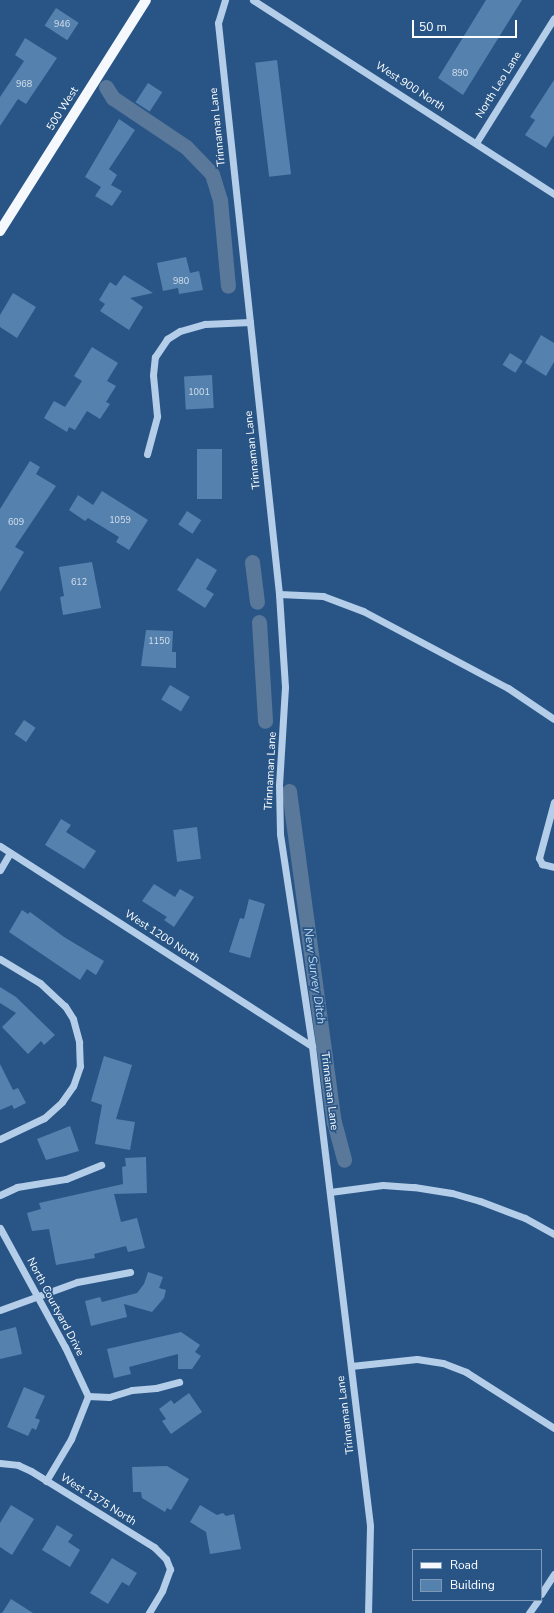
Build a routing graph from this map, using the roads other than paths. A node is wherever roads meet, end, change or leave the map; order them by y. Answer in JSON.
{"nodes":[{"id":1,"x":146,"y":0,"type":"edge"},
{"id":2,"x":224,"y":0,"type":"edge"},
{"id":3,"x":253,"y":0,"type":"edge"},
{"id":4,"x":554,"y":18,"type":"edge"},
{"id":5,"x":476,"y":143,"type":"junction"},
{"id":6,"x":554,"y":194,"type":"edge"},
{"id":7,"x":0,"y":231,"type":"edge"},
{"id":8,"x":250,"y":322,"type":"junction"},
{"id":9,"x":147,"y":454,"type":"dead end"},
{"id":10,"x":279,"y":594,"type":"junction"},
{"id":11,"x":554,"y":719,"type":"edge"},
{"id":12,"x":554,"y":802,"type":"edge"},
{"id":13,"x":0,"y":846,"type":"edge"},
{"id":14,"x":10,"y":853,"type":"junction"},
{"id":15,"x":554,"y":868,"type":"edge"},
{"id":16,"x":0,"y":870,"type":"edge"},
{"id":17,"x":0,"y":959,"type":"edge"},
{"id":18,"x":312,"y":1046,"type":"junction"},
{"id":19,"x":0,"y":1139,"type":"edge"},
{"id":20,"x":101,"y":1164,"type":"dead end"},
{"id":21,"x":330,"y":1192,"type":"junction"},
{"id":22,"x":0,"y":1195,"type":"edge"},
{"id":23,"x":0,"y":1228,"type":"edge"},
{"id":24,"x":554,"y":1234,"type":"edge"},
{"id":25,"x":130,"y":1272,"type":"dead end"},
{"id":26,"x":38,"y":1297,"type":"junction"},
{"id":27,"x":0,"y":1310,"type":"edge"},
{"id":28,"x":351,"y":1366,"type":"junction"},
{"id":29,"x":179,"y":1382,"type":"dead end"},
{"id":30,"x":88,"y":1396,"type":"junction"},
{"id":31,"x":554,"y":1428,"type":"edge"},
{"id":32,"x":0,"y":1463,"type":"edge"},
{"id":33,"x":46,"y":1481,"type":"junction"},
{"id":34,"x":554,"y":1574,"type":"edge"},
{"id":35,"x":542,"y":1592,"type":"edge"},
{"id":36,"x":537,"y":1601,"type":"edge"},
{"id":37,"x":149,"y":1613,"type":"edge"},
{"id":38,"x":368,"y":1613,"type":"edge"},
{"id":39,"x":529,"y":1613,"type":"edge"}],
"edges":[{"from":1,"to":7,"type":"main road","name":"500 West"},
{"from":2,"to":8,"type":"street","name":"Trinnaman Lane"},
{"from":3,"to":5,"type":"street","name":"West 900 North"},
{"from":4,"to":5,"type":"street","name":"North Leo Lane"},
{"from":5,"to":6,"type":"street","name":"West 900 North"},
{"from":8,"to":9,"type":"street"},
{"from":8,"to":10,"type":"street","name":"Trinnaman Lane"},
{"from":10,"to":11,"type":"street"},
{"from":10,"to":18,"type":"street","name":"Trinnaman Lane"},
{"from":12,"to":15,"type":"street"},
{"from":13,"to":14,"type":"street","name":"West 1200 North"},
{"from":14,"to":16,"type":"street"},
{"from":14,"to":18,"type":"street","name":"West 1200 North"},
{"from":17,"to":19,"type":"street"},
{"from":18,"to":21,"type":"street","name":"Trinnaman Lane"},
{"from":20,"to":22,"type":"street"},
{"from":21,"to":24,"type":"street"},
{"from":21,"to":28,"type":"street","name":"Trinnaman Lane"},
{"from":23,"to":26,"type":"street","name":"North Courtyard Drive"},
{"from":25,"to":26,"type":"street"},
{"from":26,"to":27,"type":"street"},
{"from":26,"to":30,"type":"street","name":"North Courtyard Drive"},
{"from":28,"to":31,"type":"street"},
{"from":28,"to":38,"type":"street","name":"Trinnaman Lane"},
{"from":29,"to":30,"type":"street"},
{"from":30,"to":33,"type":"street"},
{"from":32,"to":33,"type":"street","name":"West 1375 North"},
{"from":33,"to":37,"type":"street","name":"West 1375 North"},
{"from":34,"to":35,"type":"street"},
{"from":36,"to":39,"type":"street"}]}
